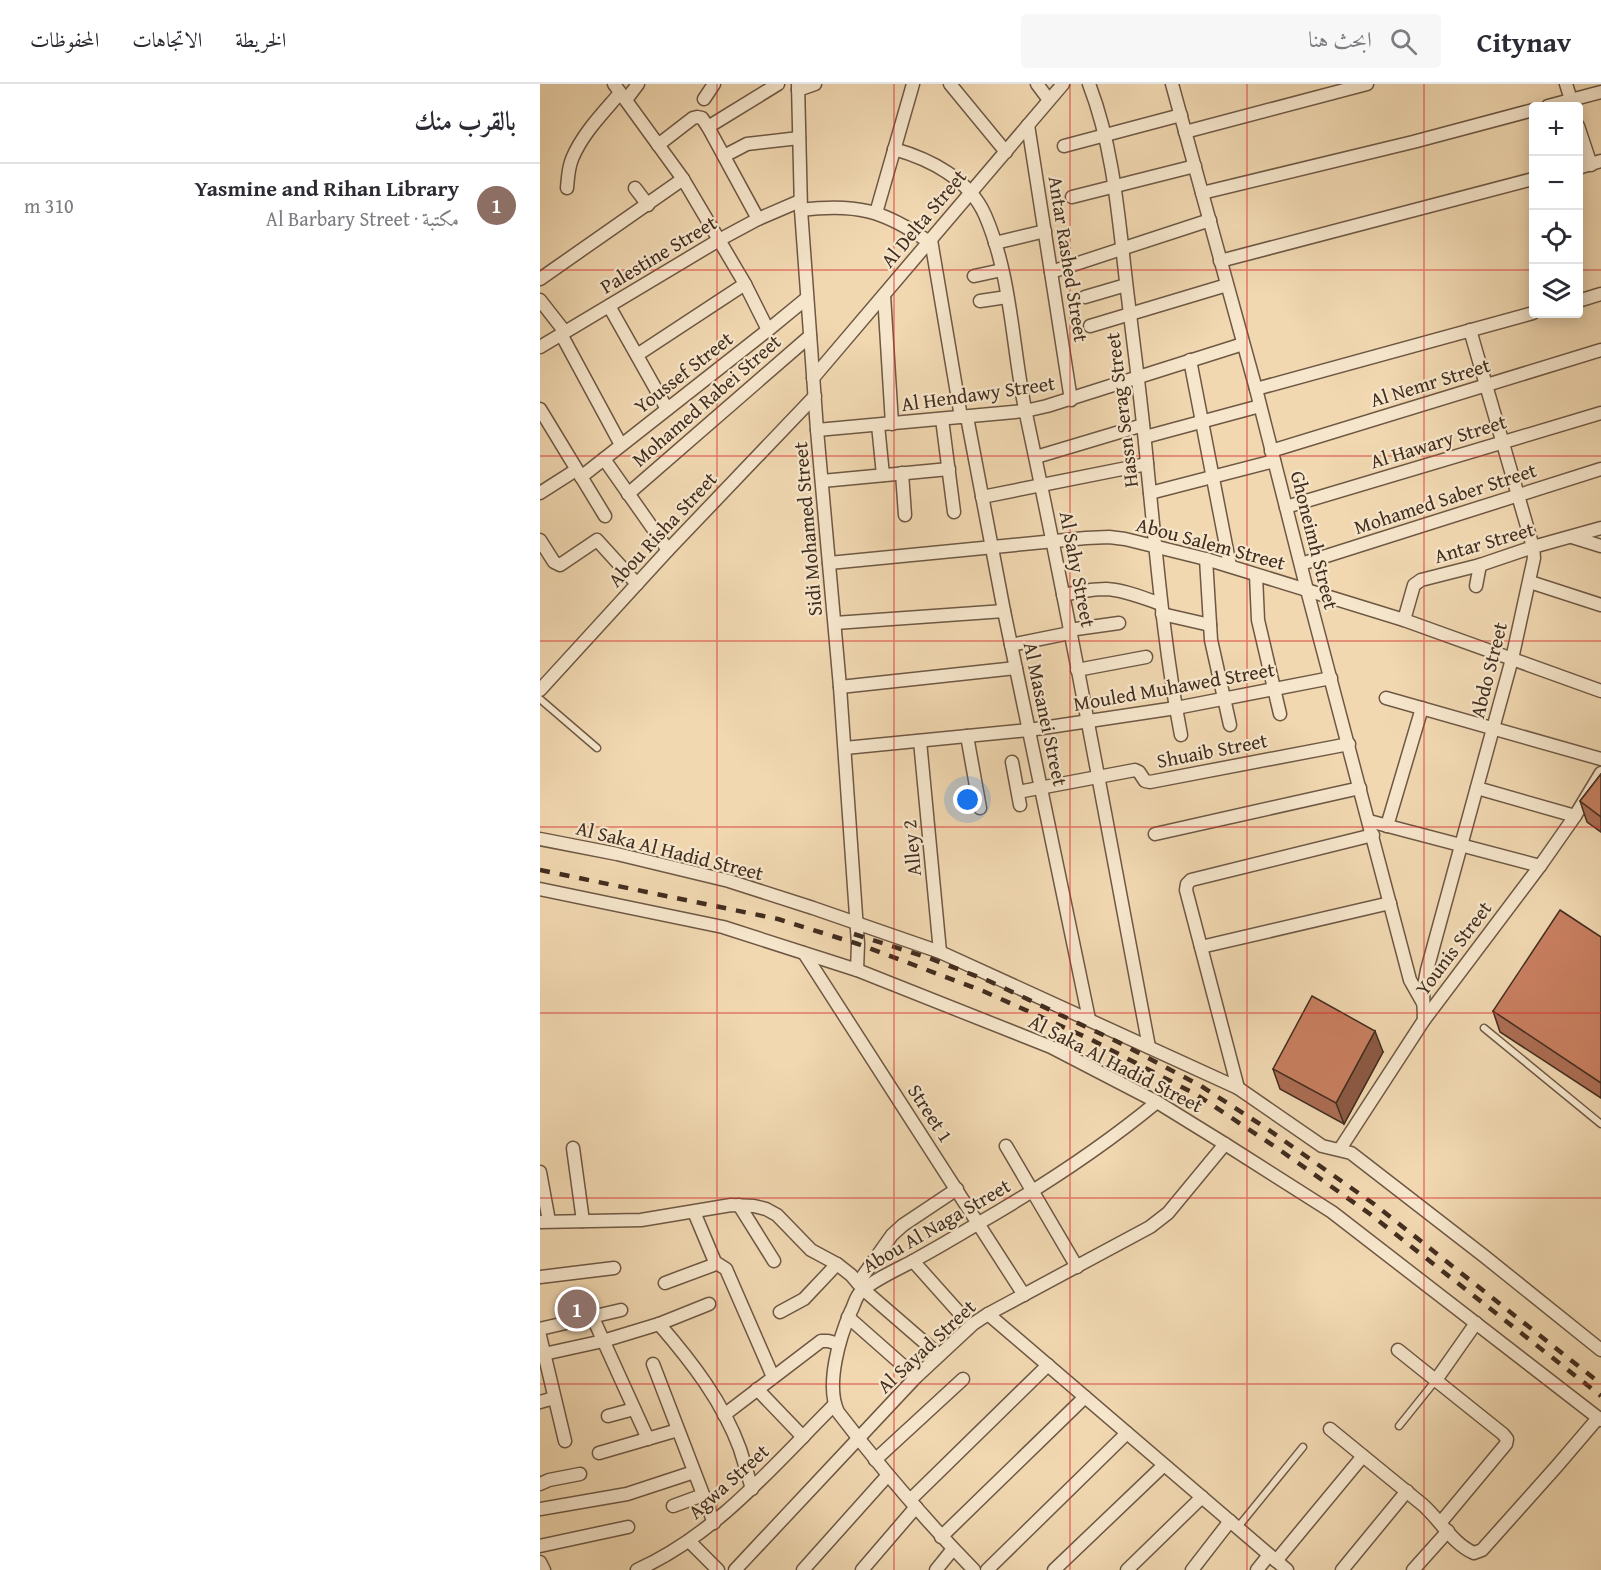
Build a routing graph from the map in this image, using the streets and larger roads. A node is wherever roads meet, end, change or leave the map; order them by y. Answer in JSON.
{"nodes":[{"id":1,"x":638,"y":84,"type":"edge"},
{"id":2,"x":714,"y":84,"type":"edge"},
{"id":3,"x":778,"y":84,"type":"edge"},
{"id":4,"x":815,"y":84,"type":"edge"},
{"id":5,"x":913,"y":84,"type":"edge"},
{"id":6,"x":950,"y":84,"type":"edge"},
{"id":7,"x":1037,"y":84,"type":"edge"},
{"id":8,"x":1063,"y":84,"type":"edge"},
{"id":9,"x":1089,"y":84,"type":"edge"},
{"id":10,"x":1172,"y":84,"type":"edge"},
{"id":11,"x":1315,"y":84,"type":"edge"},
{"id":12,"x":1367,"y":84,"type":"edge"},
{"id":13,"x":1566,"y":84,"type":"edge"},
{"id":14,"x":798,"y":87,"type":"edge"},
{"id":15,"x":620,"y":92,"type":"edge"},
{"id":16,"x":1601,"y":92,"type":"edge"},
{"id":17,"x":1318,"y":97,"type":"junction"},
{"id":18,"x":704,"y":99,"type":"dead end"},
{"id":19,"x":1050,"y":100,"type":"junction"},
{"id":20,"x":1572,"y":102,"type":"edge"},
{"id":21,"x":1575,"y":102,"type":"edge"},
{"id":22,"x":1529,"y":111,"type":"edge"},
{"id":23,"x":1181,"y":115,"type":"junction"},
{"id":24,"x":1028,"y":125,"type":"junction"},
{"id":25,"x":708,"y":127,"type":"junction"},
{"id":26,"x":1185,"y":132,"type":"junction"},
{"id":27,"x":1104,"y":135,"type":"junction"},
{"id":28,"x":799,"y":138,"type":"junction"},
{"id":29,"x":1583,"y":142,"type":"edge"},
{"id":30,"x":658,"y":145,"type":"junction"},
{"id":31,"x":1064,"y":146,"type":"dead end"},
{"id":32,"x":894,"y":149,"type":"junction"},
{"id":33,"x":1006,"y":152,"type":"junction"},
{"id":34,"x":724,"y":156,"type":"junction"},
{"id":35,"x":1590,"y":164,"type":"edge"},
{"id":36,"x":1195,"y":166,"type":"junction"},
{"id":37,"x":683,"y":179,"type":"junction"},
{"id":38,"x":1529,"y":180,"type":"edge"},
{"id":39,"x":1114,"y":186,"type":"junction"},
{"id":40,"x":567,"y":188,"type":"dead end"},
{"id":41,"x":635,"y":188,"type":"dead end"},
{"id":42,"x":971,"y":192,"type":"junction"},
{"id":43,"x":1202,"y":193,"type":"junction"},
{"id":44,"x":1072,"y":196,"type":"dead end"},
{"id":45,"x":648,"y":205,"type":"junction"},
{"id":46,"x":800,"y":205,"type":"junction"},
{"id":47,"x":876,"y":213,"type":"junction"},
{"id":48,"x":758,"y":219,"type":"junction"},
{"id":49,"x":1210,"y":220,"type":"junction"},
{"id":50,"x":1045,"y":231,"type":"junction"},
{"id":51,"x":719,"y":240,"type":"junction"},
{"id":52,"x":930,"y":241,"type":"junction"},
{"id":53,"x":995,"y":243,"type":"junction"},
{"id":54,"x":1122,"y":248,"type":"junction"},
{"id":55,"x":1220,"y":261,"type":"junction"},
{"id":56,"x":1002,"y":270,"type":"junction"},
{"id":57,"x":1051,"y":272,"type":"junction"},
{"id":58,"x":974,"y":276,"type":"dead end"},
{"id":59,"x":540,"y":279,"type":"edge"},
{"id":60,"x":744,"y":284,"type":"junction"},
{"id":61,"x":1126,"y":285,"type":"junction"},
{"id":62,"x":1227,"y":285,"type":"junction"},
{"id":63,"x":1601,"y":294,"type":"edge"},
{"id":64,"x":884,"y":295,"type":"junction"},
{"id":65,"x":1007,"y":297,"type":"junction"},
{"id":66,"x":1085,"y":297,"type":"dead end"},
{"id":67,"x":807,"y":298,"type":"junction"},
{"id":68,"x":1583,"y":299,"type":"edge"},
{"id":69,"x":540,"y":300,"type":"edge"},
{"id":70,"x":980,"y":301,"type":"dead end"},
{"id":71,"x":609,"y":306,"type":"junction"},
{"id":72,"x":1130,"y":314,"type":"junction"},
{"id":73,"x":1529,"y":314,"type":"edge"},
{"id":74,"x":1090,"y":326,"type":"dead end"},
{"id":75,"x":768,"y":330,"type":"junction"},
{"id":76,"x":1470,"y":330,"type":"junction"},
{"id":77,"x":563,"y":333,"type":"junction"},
{"id":78,"x":810,"y":336,"type":"junction"},
{"id":79,"x":1243,"y":344,"type":"junction"},
{"id":80,"x":540,"y":347,"type":"edge"},
{"id":81,"x":1601,"y":350,"type":"edge"},
{"id":82,"x":637,"y":355,"type":"junction"},
{"id":83,"x":1190,"y":360,"type":"junction"},
{"id":84,"x":813,"y":378,"type":"junction"},
{"id":85,"x":1136,"y":378,"type":"junction"},
{"id":86,"x":1485,"y":385,"type":"junction"},
{"id":87,"x":1256,"y":388,"type":"junction"},
{"id":88,"x":815,"y":396,"type":"junction"},
{"id":89,"x":1071,"y":400,"type":"junction"},
{"id":90,"x":1260,"y":406,"type":"junction"},
{"id":91,"x":667,"y":410,"type":"junction"},
{"id":92,"x":1025,"y":411,"type":"junction"},
{"id":93,"x":1601,"y":413,"type":"edge"},
{"id":94,"x":542,"y":415,"type":"edge"},
{"id":95,"x":964,"y":417,"type":"junction"},
{"id":96,"x":942,"y":419,"type":"junction"},
{"id":97,"x":1202,"y":422,"type":"junction"},
{"id":98,"x":892,"y":424,"type":"junction"},
{"id":99,"x":878,"y":425,"type":"junction"},
{"id":100,"x":817,"y":430,"type":"junction"},
{"id":101,"x":1144,"y":431,"type":"junction"},
{"id":102,"x":1502,"y":442,"type":"junction"},
{"id":103,"x":621,"y":445,"type":"junction"},
{"id":104,"x":1273,"y":456,"type":"junction"},
{"id":105,"x":1036,"y":457,"type":"junction"},
{"id":106,"x":604,"y":459,"type":"junction"},
{"id":107,"x":1148,"y":464,"type":"junction"},
{"id":108,"x":949,"y":469,"type":"junction"},
{"id":109,"x":1601,"y":469,"type":"edge"},
{"id":110,"x":579,"y":473,"type":"junction"},
{"id":111,"x":902,"y":473,"type":"junction"},
{"id":112,"x":883,"y":475,"type":"junction"},
{"id":113,"x":1212,"y":477,"type":"junction"},
{"id":114,"x":822,"y":481,"type":"junction"},
{"id":115,"x":1041,"y":485,"type":"junction"},
{"id":116,"x":540,"y":493,"type":"edge"},
{"id":117,"x":1150,"y":493,"type":"junction"},
{"id":118,"x":628,"y":494,"type":"junction"},
{"id":119,"x":1517,"y":495,"type":"junction"},
{"id":120,"x":982,"y":497,"type":"junction"},
{"id":121,"x":1286,"y":507,"type":"junction"},
{"id":122,"x":954,"y":512,"type":"dead end"},
{"id":123,"x":905,"y":515,"type":"dead end"},
{"id":124,"x":606,"y":516,"type":"dead end"},
{"id":125,"x":1601,"y":528,"type":"edge"},
{"id":126,"x":1572,"y":537,"type":"junction"},
{"id":127,"x":540,"y":540,"type":"edge"},
{"id":128,"x":1052,"y":541,"type":"junction"},
{"id":129,"x":1155,"y":546,"type":"junction"},
{"id":130,"x":1601,"y":546,"type":"edge"},
{"id":131,"x":992,"y":547,"type":"junction"},
{"id":132,"x":1533,"y":547,"type":"junction"},
{"id":133,"x":668,"y":550,"type":"junction"},
{"id":134,"x":1206,"y":559,"type":"junction"},
{"id":135,"x":830,"y":563,"type":"junction"},
{"id":136,"x":1301,"y":564,"type":"junction"},
{"id":137,"x":1480,"y":565,"type":"junction"},
{"id":138,"x":1230,"y":566,"type":"junction"},
{"id":139,"x":1256,"y":575,"type":"junction"},
{"id":140,"x":1530,"y":582,"type":"junction"},
{"id":141,"x":637,"y":584,"type":"junction"},
{"id":142,"x":1476,"y":586,"type":"dead end"},
{"id":143,"x":1307,"y":590,"type":"junction"},
{"id":144,"x":1063,"y":595,"type":"junction"},
{"id":145,"x":1601,"y":605,"type":"edge"},
{"id":146,"x":1162,"y":609,"type":"junction"},
{"id":147,"x":1004,"y":611,"type":"junction"},
{"id":148,"x":1404,"y":620,"type":"junction"},
{"id":149,"x":835,"y":623,"type":"junction"},
{"id":150,"x":1119,"y":623,"type":"dead end"},
{"id":151,"x":1210,"y":625,"type":"junction"},
{"id":152,"x":1070,"y":632,"type":"junction"},
{"id":153,"x":1011,"y":645,"type":"junction"},
{"id":154,"x":1146,"y":657,"type":"dead end"},
{"id":155,"x":1512,"y":659,"type":"junction"},
{"id":156,"x":1016,"y":668,"type":"junction"},
{"id":157,"x":1077,"y":670,"type":"junction"},
{"id":158,"x":1331,"y":678,"type":"junction"},
{"id":159,"x":840,"y":687,"type":"junction"},
{"id":160,"x":1274,"y":688,"type":"junction"},
{"id":161,"x":540,"y":690,"type":"edge"},
{"id":162,"x":1601,"y":690,"type":"edge"},
{"id":163,"x":1224,"y":698,"type":"junction"},
{"id":164,"x":1386,"y":698,"type":"dead end"},
{"id":165,"x":1176,"y":708,"type":"junction"},
{"id":166,"x":1422,"y":708,"type":"junction"},
{"id":167,"x":1280,"y":714,"type":"dead end"},
{"id":168,"x":1087,"y":721,"type":"junction"},
{"id":169,"x":1230,"y":725,"type":"dead end"},
{"id":170,"x":1494,"y":729,"type":"junction"},
{"id":171,"x":1029,"y":730,"type":"junction"},
{"id":172,"x":1181,"y":735,"type":"dead end"},
{"id":173,"x":967,"y":736,"type":"junction"},
{"id":174,"x":920,"y":741,"type":"junction"},
{"id":175,"x":1348,"y":744,"type":"junction"},
{"id":176,"x":845,"y":748,"type":"junction"},
{"id":177,"x":1601,"y":759,"type":"edge"},
{"id":178,"x":1012,"y":762,"type":"dead end"},
{"id":179,"x":1601,"y":773,"type":"edge"},
{"id":180,"x":1097,"y":777,"type":"junction"},
{"id":181,"x":1041,"y":788,"type":"junction"},
{"id":182,"x":1477,"y":788,"type":"junction"},
{"id":183,"x":1360,"y":789,"type":"junction"},
{"id":184,"x":980,"y":808,"type":"dead end"},
{"id":185,"x":1575,"y":816,"type":"junction"},
{"id":186,"x":1369,"y":821,"type":"junction"},
{"id":187,"x":1387,"y":826,"type":"junction"},
{"id":188,"x":1155,"y":834,"type":"dead end"},
{"id":189,"x":1373,"y":835,"type":"junction"},
{"id":190,"x":540,"y":839,"type":"edge"},
{"id":191,"x":1461,"y":846,"type":"junction"},
{"id":192,"x":1539,"y":866,"type":"junction"},
{"id":193,"x":540,"y":890,"type":"edge"},
{"id":194,"x":1390,"y":903,"type":"junction"},
{"id":195,"x":856,"y":923,"type":"junction"},
{"id":196,"x":1201,"y":947,"type":"junction"},
{"id":197,"x":940,"y":952,"type":"junction"},
{"id":198,"x":804,"y":953,"type":"junction"},
{"id":199,"x":856,"y":970,"type":"junction"},
{"id":200,"x":1423,"y":1003,"type":"junction"},
{"id":201,"x":1089,"y":1019,"type":"junction"},
{"id":202,"x":1424,"y":1020,"type":"junction"},
{"id":203,"x":1149,"y":1047,"type":"junction"},
{"id":204,"x":1238,"y":1088,"type":"junction"},
{"id":205,"x":1157,"y":1102,"type":"junction"},
{"id":206,"x":1226,"y":1144,"type":"junction"},
{"id":207,"x":1006,"y":1146,"type":"dead end"},
{"id":208,"x":573,"y":1148,"type":"dead end"},
{"id":209,"x":1340,"y":1149,"type":"junction"},
{"id":210,"x":540,"y":1172,"type":"edge"},
{"id":211,"x":957,"y":1189,"type":"junction"},
{"id":212,"x":1033,"y":1191,"type":"junction"},
{"id":213,"x":739,"y":1205,"type":"junction"},
{"id":214,"x":694,"y":1212,"type":"junction"},
{"id":215,"x":545,"y":1221,"type":"edge"},
{"id":216,"x":583,"y":1221,"type":"junction"},
{"id":217,"x":979,"y":1224,"type":"junction"},
{"id":218,"x":774,"y":1261,"type":"dead end"},
{"id":219,"x":913,"y":1261,"type":"junction"},
{"id":220,"x":716,"y":1264,"type":"junction"},
{"id":221,"x":837,"y":1264,"type":"junction"},
{"id":222,"x":1077,"y":1267,"type":"junction"},
{"id":223,"x":614,"y":1268,"type":"dead end"},
{"id":224,"x":540,"y":1277,"type":"edge"},
{"id":225,"x":665,"y":1283,"type":"dead end"},
{"id":226,"x":861,"y":1287,"type":"junction"},
{"id":227,"x":1024,"y":1295,"type":"junction"},
{"id":228,"x":709,"y":1304,"type":"dead end"},
{"id":229,"x":621,"y":1310,"type":"dead end"},
{"id":230,"x":780,"y":1312,"type":"dead end"},
{"id":231,"x":988,"y":1314,"type":"junction"},
{"id":232,"x":592,"y":1317,"type":"junction"},
{"id":233,"x":848,"y":1317,"type":"junction"},
{"id":234,"x":963,"y":1317,"type":"dead end"},
{"id":235,"x":1476,"y":1323,"type":"junction"},
{"id":236,"x":659,"y":1324,"type":"junction"},
{"id":237,"x":540,"y":1329,"type":"edge"},
{"id":238,"x":540,"y":1336,"type":"edge"},
{"id":239,"x":603,"y":1341,"type":"junction"},
{"id":240,"x":839,"y":1344,"type":"junction"},
{"id":241,"x":1398,"y":1350,"type":"dead end"},
{"id":242,"x":1601,"y":1350,"type":"edge"},
{"id":243,"x":544,"y":1354,"type":"junction"},
{"id":244,"x":939,"y":1355,"type":"junction"},
{"id":245,"x":653,"y":1364,"type":"dead end"},
{"id":246,"x":1048,"y":1365,"type":"junction"},
{"id":247,"x":773,"y":1377,"type":"junction"},
{"id":248,"x":916,"y":1377,"type":"junction"},
{"id":249,"x":963,"y":1379,"type":"dead end"},
{"id":250,"x":1436,"y":1380,"type":"junction"},
{"id":251,"x":757,"y":1389,"type":"junction"},
{"id":252,"x":1084,"y":1397,"type":"junction"},
{"id":253,"x":554,"y":1398,"type":"junction"},
{"id":254,"x":540,"y":1401,"type":"edge"},
{"id":255,"x":834,"y":1405,"type":"junction"},
{"id":256,"x":634,"y":1409,"type":"junction"},
{"id":257,"x":724,"y":1415,"type":"junction"},
{"id":258,"x":608,"y":1416,"type":"dead end"},
{"id":259,"x":1600,"y":1419,"type":"edge"},
{"id":260,"x":1330,"y":1429,"type":"dead end"},
{"id":261,"x":678,"y":1430,"type":"junction"},
{"id":262,"x":1127,"y":1433,"type":"junction"},
{"id":263,"x":803,"y":1437,"type":"junction"},
{"id":264,"x":648,"y":1439,"type":"junction"},
{"id":265,"x":858,"y":1439,"type":"junction"},
{"id":266,"x":564,"y":1441,"type":"dead end"},
{"id":267,"x":599,"y":1452,"type":"dead end"},
{"id":268,"x":1363,"y":1456,"type":"junction"},
{"id":269,"x":875,"y":1460,"type":"junction"},
{"id":270,"x":1164,"y":1465,"type":"junction"},
{"id":271,"x":694,"y":1472,"type":"junction"},
{"id":272,"x":580,"y":1474,"type":"dead end"},
{"id":273,"x":888,"y":1475,"type":"junction"},
{"id":274,"x":540,"y":1484,"type":"edge"},
{"id":275,"x":752,"y":1489,"type":"junction"},
{"id":276,"x":1407,"y":1491,"type":"junction"},
{"id":277,"x":703,"y":1495,"type":"junction"},
{"id":278,"x":1202,"y":1497,"type":"junction"},
{"id":279,"x":913,"y":1503,"type":"junction"},
{"id":280,"x":673,"y":1506,"type":"dead end"},
{"id":281,"x":540,"y":1509,"type":"edge"},
{"id":282,"x":714,"y":1523,"type":"junction"},
{"id":283,"x":1234,"y":1525,"type":"junction"},
{"id":284,"x":628,"y":1527,"type":"dead end"},
{"id":285,"x":1444,"y":1527,"type":"junction"},
{"id":286,"x":941,"y":1537,"type":"junction"},
{"id":287,"x":689,"y":1541,"type":"junction"},
{"id":288,"x":540,"y":1546,"type":"edge"},
{"id":289,"x":953,"y":1549,"type":"junction"},
{"id":290,"x":1273,"y":1558,"type":"junction"},
{"id":291,"x":540,"y":1562,"type":"edge"},
{"id":292,"x":544,"y":1570,"type":"edge"},
{"id":293,"x":637,"y":1570,"type":"edge"},
{"id":294,"x":718,"y":1570,"type":"edge"},
{"id":295,"x":735,"y":1570,"type":"edge"},
{"id":296,"x":803,"y":1570,"type":"edge"},
{"id":297,"x":862,"y":1570,"type":"edge"},
{"id":298,"x":936,"y":1570,"type":"edge"},
{"id":299,"x":974,"y":1570,"type":"edge"},
{"id":300,"x":987,"y":1570,"type":"edge"},
{"id":301,"x":1054,"y":1570,"type":"edge"},
{"id":302,"x":1127,"y":1570,"type":"edge"},
{"id":303,"x":1192,"y":1570,"type":"edge"},
{"id":304,"x":1257,"y":1570,"type":"edge"},
{"id":305,"x":1287,"y":1570,"type":"edge"},
{"id":306,"x":1342,"y":1570,"type":"edge"},
{"id":307,"x":1413,"y":1570,"type":"edge"}],
"edges":[{"from":1,"to":15,"type":"street"},
{"from":2,"to":18,"type":"street"},
{"from":3,"to":25,"type":"street"},
{"from":4,"to":14,"type":"street"},
{"from":5,"to":32,"type":"street"},
{"from":6,"to":33,"type":"street"},
{"from":7,"to":19,"type":"street"},
{"from":8,"to":19,"type":"street","name":"Al Delta Street"},
{"from":9,"to":27,"type":"street","name":"Hassn Serag Street"},
{"from":10,"to":23,"type":"street","name":"Ghoneimh Street"},
{"from":11,"to":17,"type":"street"},
{"from":12,"to":17,"type":"street"},
{"from":13,"to":20,"type":"street"},
{"from":14,"to":28,"type":"street","name":"Sidi Mohamed Street"},
{"from":15,"to":30,"type":"street"},
{"from":15,"to":40,"type":"street"},
{"from":16,"to":21,"type":"street"},
{"from":17,"to":26,"type":"street"},
{"from":19,"to":24,"type":"street","name":"Al Delta Street"},
{"from":22,"to":43,"type":"street"},
{"from":23,"to":26,"type":"street","name":"Ghoneimh Street"},
{"from":23,"to":27,"type":"street"},
{"from":24,"to":33,"type":"street","name":"Al Delta Street"},
{"from":24,"to":50,"type":"street","name":"Antar Rashed Street"},
{"from":25,"to":30,"type":"street"},
{"from":25,"to":34,"type":"street"},
{"from":26,"to":36,"type":"street","name":"Ghoneimh Street"},
{"from":27,"to":31,"type":"street"},
{"from":27,"to":39,"type":"street","name":"Hassn Serag Street"},
{"from":28,"to":34,"type":"street"},
{"from":28,"to":46,"type":"street","name":"Sidi Mohamed Street"},
{"from":29,"to":35,"type":"street"},
{"from":30,"to":37,"type":"street"},
{"from":32,"to":42,"type":"street","name":"Al Sahy Street"},
{"from":32,"to":47,"type":"street"},
{"from":33,"to":42,"type":"street","name":"Al Delta Street"},
{"from":34,"to":48,"type":"street"},
{"from":36,"to":39,"type":"street"},
{"from":36,"to":43,"type":"street","name":"Ghoneimh Street"},
{"from":37,"to":45,"type":"street"},
{"from":37,"to":51,"type":"street"},
{"from":38,"to":55,"type":"street"},
{"from":39,"to":44,"type":"street"},
{"from":39,"to":54,"type":"street","name":"Hassn Serag Street"},
{"from":41,"to":45,"type":"street"},
{"from":42,"to":52,"type":"street","name":"Al Delta Street"},
{"from":42,"to":53,"type":"street","name":"Al Sahy Street"},
{"from":43,"to":49,"type":"street","name":"Ghoneimh Street"},
{"from":45,"to":59,"type":"street"},
{"from":46,"to":47,"type":"street","name":"Palestine Street"},
{"from":46,"to":48,"type":"street","name":"Palestine Street"},
{"from":46,"to":67,"type":"street","name":"Sidi Mohamed Street"},
{"from":47,"to":52,"type":"street","name":"Palestine Street"},
{"from":48,"to":51,"type":"street","name":"Palestine Street"},
{"from":49,"to":54,"type":"street"},
{"from":49,"to":55,"type":"street","name":"Ghoneimh Street"},
{"from":50,"to":53,"type":"street"},
{"from":50,"to":57,"type":"street","name":"Antar Rashed Street"},
{"from":51,"to":60,"type":"street"},
{"from":51,"to":71,"type":"street","name":"Palestine Street"},
{"from":52,"to":64,"type":"street","name":"Al Delta Street"},
{"from":52,"to":95,"type":"street","name":"Al Masanei Street"},
{"from":53,"to":56,"type":"street","name":"Al Sahy Street"},
{"from":54,"to":57,"type":"street"},
{"from":54,"to":61,"type":"street","name":"Hassn Serag Street"},
{"from":55,"to":62,"type":"street","name":"Ghoneimh Street"},
{"from":56,"to":58,"type":"street"},
{"from":56,"to":65,"type":"street","name":"Al Sahy Street"},
{"from":57,"to":89,"type":"street","name":"Antar Rashed Street"},
{"from":60,"to":75,"type":"street"},
{"from":60,"to":82,"type":"street"},
{"from":61,"to":66,"type":"street"},
{"from":61,"to":72,"type":"street","name":"Hassn Serag Street"},
{"from":62,"to":72,"type":"street"},
{"from":62,"to":79,"type":"street","name":"Ghoneimh Street"},
{"from":63,"to":68,"type":"street"},
{"from":64,"to":84,"type":"street","name":"Al Delta Street"},
{"from":64,"to":98,"type":"street"},
{"from":65,"to":70,"type":"street"},
{"from":65,"to":92,"type":"street","name":"Al Sahy Street"},
{"from":67,"to":75,"type":"street","name":"Youssef Street"},
{"from":67,"to":78,"type":"street","name":"Sidi Mohamed Street"},
{"from":69,"to":77,"type":"street"},
{"from":71,"to":77,"type":"street","name":"Palestine Street"},
{"from":71,"to":82,"type":"street"},
{"from":72,"to":74,"type":"street"},
{"from":72,"to":85,"type":"street","name":"Hassn Serag Street"},
{"from":73,"to":76,"type":"street"},
{"from":75,"to":91,"type":"street","name":"Youssef Street"},
{"from":76,"to":86,"type":"street","name":"Abdo Street"},
{"from":76,"to":87,"type":"street"},
{"from":77,"to":80,"type":"street","name":"Palestine Street"},
{"from":77,"to":103,"type":"street"},
{"from":78,"to":84,"type":"street","name":"Sidi Mohamed Street"},
{"from":78,"to":118,"type":"street","name":"Mohamed Rabei Street"},
{"from":79,"to":83,"type":"street","name":"Al Hendawy Street"},
{"from":79,"to":87,"type":"street","name":"Ghoneimh Street"},
{"from":81,"to":86,"type":"street","name":"Al Nemr Street"},
{"from":82,"to":91,"type":"street"},
{"from":83,"to":85,"type":"street","name":"Al Hendawy Street"},
{"from":83,"to":97,"type":"street"},
{"from":84,"to":88,"type":"street","name":"Sidi Mohamed Street"},
{"from":85,"to":89,"type":"street","name":"Al Hendawy Street"},
{"from":85,"to":101,"type":"street","name":"Hassn Serag Street"},
{"from":86,"to":102,"type":"street","name":"Abdo Street"},
{"from":86,"to":104,"type":"street","name":"Al Nemr Street"},
{"from":87,"to":90,"type":"street","name":"Ghoneimh Street"},
{"from":88,"to":100,"type":"street","name":"Sidi Mohamed Street"},
{"from":88,"to":133,"type":"street","name":"Abou Risha Street"},
{"from":89,"to":92,"type":"street","name":"Al Hendawy Street"},
{"from":90,"to":97,"type":"street"},
{"from":90,"to":104,"type":"street","name":"Ghoneimh Street"},
{"from":91,"to":103,"type":"street","name":"Youssef Street"},
{"from":92,"to":95,"type":"street","name":"Al Hendawy Street"},
{"from":92,"to":105,"type":"street","name":"Al Sahy Street"},
{"from":93,"to":102,"type":"street","name":"Al Hawary Street"},
{"from":94,"to":110,"type":"street"},
{"from":95,"to":96,"type":"street","name":"Al Hendawy Street"},
{"from":95,"to":120,"type":"street","name":"Al Masanei Street"},
{"from":96,"to":98,"type":"street","name":"Al Hendawy Street"},
{"from":96,"to":108,"type":"street"},
{"from":97,"to":101,"type":"street"},
{"from":97,"to":113,"type":"street"},
{"from":98,"to":99,"type":"street","name":"Al Hendawy Street"},
{"from":99,"to":100,"type":"street","name":"Al Hendawy Street"},
{"from":99,"to":112,"type":"street"},
{"from":100,"to":114,"type":"street","name":"Sidi Mohamed Street"},
{"from":101,"to":105,"type":"street"},
{"from":101,"to":107,"type":"street","name":"Hassn Serag Street"},
{"from":102,"to":119,"type":"street","name":"Abdo Street"},
{"from":102,"to":121,"type":"street","name":"Al Hawary Street"},
{"from":103,"to":106,"type":"street","name":"Youssef Street"},
{"from":104,"to":113,"type":"street","name":"Al Nemr Street"},
{"from":104,"to":121,"type":"street","name":"Ghoneimh Street"},
{"from":105,"to":115,"type":"street","name":"Al Sahy Street"},
{"from":106,"to":110,"type":"street","name":"Youssef Street"},
{"from":106,"to":118,"type":"street"},
{"from":107,"to":115,"type":"street"},
{"from":107,"to":117,"type":"street","name":"Hassn Serag Street"},
{"from":108,"to":111,"type":"street"},
{"from":108,"to":122,"type":"street"},
{"from":109,"to":119,"type":"street","name":"Mohamed Saber Street"},
{"from":110,"to":116,"type":"street","name":"Youssef Street"},
{"from":110,"to":124,"type":"street"},
{"from":111,"to":112,"type":"street"},
{"from":111,"to":123,"type":"street"},
{"from":112,"to":114,"type":"street"},
{"from":113,"to":117,"type":"street","name":"Al Nemr Street"},
{"from":113,"to":138,"type":"street"},
{"from":114,"to":135,"type":"street","name":"Sidi Mohamed Street"},
{"from":115,"to":120,"type":"street"},
{"from":115,"to":128,"type":"street","name":"Al Sahy Street"},
{"from":117,"to":129,"type":"street","name":"Hassn Serag Street"},
{"from":118,"to":133,"type":"street"},
{"from":119,"to":132,"type":"street","name":"Abdo Street"},
{"from":119,"to":136,"type":"street","name":"Mohamed Saber Street"},
{"from":120,"to":131,"type":"street","name":"Al Masanei Street"},
{"from":121,"to":136,"type":"street","name":"Ghoneimh Street"},
{"from":125,"to":126,"type":"street","name":"Antar Street"},
{"from":126,"to":130,"type":"street"},
{"from":126,"to":132,"type":"street","name":"Antar Street"},
{"from":127,"to":141,"type":"street"},
{"from":128,"to":129,"type":"street","name":"Abou Salem Street"},
{"from":128,"to":131,"type":"street","name":"Abou Salem Street"},
{"from":128,"to":144,"type":"street","name":"Al Sahy Street"},
{"from":129,"to":134,"type":"street","name":"Abou Salem Street"},
{"from":129,"to":146,"type":"street","name":"Hassn Serag Street"},
{"from":131,"to":135,"type":"street","name":"Abou Salem Street"},
{"from":131,"to":147,"type":"street","name":"Al Masanei Street"},
{"from":132,"to":137,"type":"street","name":"Antar Street"},
{"from":132,"to":140,"type":"street","name":"Abdo Street"},
{"from":133,"to":141,"type":"street","name":"Abou Risha Street"},
{"from":134,"to":138,"type":"street","name":"Abou Salem Street"},
{"from":134,"to":151,"type":"street"},
{"from":135,"to":149,"type":"street","name":"Sidi Mohamed Street"},
{"from":136,"to":143,"type":"street","name":"Ghoneimh Street"},
{"from":137,"to":142,"type":"street"},
{"from":137,"to":148,"type":"street","name":"Antar Street"},
{"from":138,"to":139,"type":"street","name":"Abou Salem Street"},
{"from":139,"to":143,"type":"street","name":"Abou Salem Street"},
{"from":139,"to":160,"type":"street"},
{"from":140,"to":145,"type":"street"},
{"from":140,"to":155,"type":"street","name":"Abdo Street"},
{"from":141,"to":161,"type":"street","name":"Abou Risha Street"},
{"from":143,"to":148,"type":"street","name":"Abou Salem Street"},
{"from":143,"to":158,"type":"street","name":"Ghoneimh Street"},
{"from":144,"to":146,"type":"street"},
{"from":144,"to":152,"type":"street","name":"Al Sahy Street"},
{"from":146,"to":151,"type":"street"},
{"from":146,"to":165,"type":"street","name":"Hassn Serag Street"},
{"from":147,"to":149,"type":"street"},
{"from":147,"to":153,"type":"street","name":"Al Masanei Street"},
{"from":148,"to":155,"type":"street","name":"Abou Salem Street"},
{"from":149,"to":159,"type":"street","name":"Sidi Mohamed Street"},
{"from":150,"to":152,"type":"street"},
{"from":151,"to":163,"type":"street"},
{"from":152,"to":153,"type":"street"},
{"from":152,"to":157,"type":"street","name":"Al Sahy Street"},
{"from":153,"to":156,"type":"street","name":"Al Masanei Street"},
{"from":154,"to":157,"type":"street"},
{"from":155,"to":162,"type":"street","name":"Abou Salem Street"},
{"from":155,"to":170,"type":"street","name":"Abdo Street"},
{"from":156,"to":159,"type":"street"},
{"from":156,"to":171,"type":"street","name":"Al Masanei Street"},
{"from":157,"to":168,"type":"street","name":"Al Sahy Street"},
{"from":158,"to":160,"type":"street","name":"Mouled Muhawed Street"},
{"from":158,"to":175,"type":"street","name":"Ghoneimh Street"},
{"from":159,"to":176,"type":"street","name":"Sidi Mohamed Street"},
{"from":160,"to":163,"type":"street","name":"Mouled Muhawed Street"},
{"from":160,"to":167,"type":"street"},
{"from":163,"to":165,"type":"street","name":"Mouled Muhawed Street"},
{"from":163,"to":169,"type":"street"},
{"from":164,"to":166,"type":"street"},
{"from":165,"to":168,"type":"street","name":"Mouled Muhawed Street"},
{"from":165,"to":172,"type":"street","name":"Hassn Serag Street"},
{"from":166,"to":170,"type":"street"},
{"from":166,"to":187,"type":"street"},
{"from":168,"to":171,"type":"street","name":"Mouled Muhawed Street"},
{"from":168,"to":180,"type":"street","name":"Al Sahy Street"},
{"from":170,"to":177,"type":"street"},
{"from":170,"to":182,"type":"street","name":"Abdo Street"},
{"from":171,"to":173,"type":"street","name":"Mouled Muhawed Street"},
{"from":171,"to":181,"type":"street","name":"Al Masanei Street"},
{"from":173,"to":174,"type":"street","name":"Mouled Muhawed Street"},
{"from":173,"to":184,"type":"street"},
{"from":174,"to":176,"type":"street","name":"Mouled Muhawed Street"},
{"from":174,"to":197,"type":"street","name":"Alley 2"},
{"from":175,"to":180,"type":"street","name":"Shuaib Street"},
{"from":175,"to":183,"type":"street","name":"Ghoneimh Street"},
{"from":176,"to":195,"type":"street","name":"Sidi Mohamed Street"},
{"from":178,"to":181,"type":"street","name":"Shuaib Street"},
{"from":179,"to":185,"type":"street","name":"Younis Street"},
{"from":180,"to":181,"type":"street","name":"Shuaib Street"},
{"from":180,"to":203,"type":"street","name":"Al Sahy Street"},
{"from":181,"to":201,"type":"street","name":"Al Masanei Street"},
{"from":182,"to":185,"type":"street"},
{"from":182,"to":191,"type":"street","name":"Abdo Street"},
{"from":183,"to":186,"type":"street","name":"Ghoneimh Street"},
{"from":183,"to":188,"type":"street"},
{"from":185,"to":192,"type":"street","name":"Younis Street"},
{"from":186,"to":187,"type":"street"},
{"from":186,"to":189,"type":"street","name":"Ghoneimh Street"},
{"from":187,"to":191,"type":"street"},
{"from":189,"to":194,"type":"street","name":"Ghoneimh Street"},
{"from":189,"to":196,"type":"street"},
{"from":190,"to":195,"type":"street","name":"Al Saka Al Hadid Street"},
{"from":191,"to":192,"type":"street"},
{"from":191,"to":200,"type":"street","name":"Abdo Street"},
{"from":192,"to":202,"type":"street","name":"Younis Street"},
{"from":193,"to":198,"type":"street","name":"Al Saka Al Hadid Street"},
{"from":194,"to":196,"type":"street"},
{"from":194,"to":200,"type":"street","name":"Ghoneimh Street"},
{"from":195,"to":197,"type":"street","name":"Al Saka Al Hadid Street"},
{"from":195,"to":199,"type":"street","name":"Sidi Mohamed Street"},
{"from":196,"to":204,"type":"street"},
{"from":197,"to":201,"type":"street","name":"Al Saka Al Hadid Street"},
{"from":198,"to":199,"type":"street","name":"Al Saka Al Hadid Street"},
{"from":198,"to":211,"type":"street","name":"Street 1"},
{"from":199,"to":205,"type":"street","name":"Al Saka Al Hadid Street"},
{"from":200,"to":202,"type":"street","name":"Abdo Street"},
{"from":201,"to":203,"type":"street","name":"Al Saka Al Hadid Street"},
{"from":202,"to":209,"type":"street","name":"Younis Street"},
{"from":203,"to":204,"type":"street","name":"Al Saka Al Hadid Street"},
{"from":204,"to":209,"type":"street","name":"Al Saka Al Hadid Street"},
{"from":205,"to":206,"type":"street","name":"Al Saka Al Hadid Street"},
{"from":205,"to":212,"type":"street","name":"Abou Al Naga Street"},
{"from":206,"to":222,"type":"street","name":"Al Sayad Street"},
{"from":206,"to":235,"type":"street","name":"Al Saka Al Hadid Street"},
{"from":207,"to":212,"type":"street"},
{"from":208,"to":216,"type":"street"},
{"from":209,"to":242,"type":"street","name":"Al Saka Al Hadid Street"},
{"from":210,"to":215,"type":"street"},
{"from":211,"to":217,"type":"street","name":"Street 1"},
{"from":211,"to":226,"type":"street"},
{"from":212,"to":217,"type":"street","name":"Abou Al Naga Street"},
{"from":212,"to":222,"type":"street"},
{"from":213,"to":214,"type":"street"},
{"from":213,"to":218,"type":"street"},
{"from":213,"to":221,"type":"street"},
{"from":214,"to":216,"type":"street"},
{"from":214,"to":220,"type":"street"},
{"from":215,"to":216,"type":"street"},
{"from":217,"to":219,"type":"street","name":"Abou Al Naga Street"},
{"from":217,"to":227,"type":"street","name":"Street 1"},
{"from":219,"to":226,"type":"street","name":"Abou Al Naga Street"},
{"from":219,"to":234,"type":"street"},
{"from":220,"to":225,"type":"street"},
{"from":220,"to":247,"type":"street"},
{"from":221,"to":226,"type":"street"},
{"from":221,"to":230,"type":"street"},
{"from":222,"to":227,"type":"street","name":"Al Sayad Street"},
{"from":223,"to":224,"type":"street"},
{"from":226,"to":233,"type":"street","name":"Abou Al Naga Street"},
{"from":226,"to":244,"type":"street"},
{"from":227,"to":231,"type":"street","name":"Al Sayad Street"},
{"from":228,"to":236,"type":"street"},
{"from":229,"to":232,"type":"street"},
{"from":231,"to":244,"type":"street","name":"Al Sayad Street"},
{"from":231,"to":246,"type":"street"},
{"from":232,"to":237,"type":"street"},
{"from":232,"to":239,"type":"street"},
{"from":233,"to":240,"type":"street","name":"Abou Al Naga Street"},
{"from":233,"to":248,"type":"street"},
{"from":235,"to":250,"type":"street"},
{"from":235,"to":259,"type":"street","name":"Al Saka Al Hadid Street"},
{"from":236,"to":239,"type":"street"},
{"from":236,"to":257,"type":"street"},
{"from":238,"to":243,"type":"street"},
{"from":239,"to":243,"type":"street"},
{"from":239,"to":256,"type":"street"},
{"from":240,"to":247,"type":"street"},
{"from":240,"to":255,"type":"street","name":"Abou Al Naga Street"},
{"from":241,"to":250,"type":"street"},
{"from":243,"to":253,"type":"street"},
{"from":244,"to":248,"type":"street","name":"Al Sayad Street"},
{"from":245,"to":261,"type":"street"},
{"from":246,"to":252,"type":"street"},
{"from":246,"to":279,"type":"street"},
{"from":247,"to":251,"type":"street"},
{"from":248,"to":265,"type":"street","name":"Al Sayad Street"},
{"from":249,"to":269,"type":"street"},
{"from":250,"to":285,"type":"street"},
{"from":251,"to":257,"type":"street"},
{"from":251,"to":263,"type":"street"},
{"from":252,"to":262,"type":"street"},
{"from":252,"to":286,"type":"street"},
{"from":253,"to":254,"type":"street"},
{"from":253,"to":266,"type":"street"},
{"from":255,"to":263,"type":"street","name":"Agwa Street"},
{"from":255,"to":265,"type":"street"},
{"from":256,"to":258,"type":"street"},
{"from":256,"to":264,"type":"street"},
{"from":257,"to":275,"type":"street"},
{"from":259,"to":285,"type":"street"},
{"from":260,"to":268,"type":"street"},
{"from":261,"to":264,"type":"street"},
{"from":261,"to":271,"type":"street"},
{"from":262,"to":270,"type":"street"},
{"from":262,"to":300,"type":"street"},
{"from":263,"to":275,"type":"street","name":"Agwa Street"},
{"from":264,"to":267,"type":"street"},
{"from":265,"to":269,"type":"street"},
{"from":265,"to":295,"type":"street","name":"Al Sayad Street"},
{"from":268,"to":276,"type":"street"},
{"from":268,"to":290,"type":"street"},
{"from":269,"to":273,"type":"street"},
{"from":270,"to":278,"type":"street"},
{"from":270,"to":301,"type":"street"},
{"from":271,"to":277,"type":"street"},
{"from":271,"to":281,"type":"street"},
{"from":272,"to":274,"type":"street"},
{"from":273,"to":279,"type":"street"},
{"from":273,"to":296,"type":"street"},
{"from":275,"to":282,"type":"street","name":"Agwa Street"},
{"from":276,"to":285,"type":"street"},
{"from":276,"to":306,"type":"street"},
{"from":277,"to":280,"type":"street"},
{"from":277,"to":282,"type":"street"},
{"from":278,"to":283,"type":"street"},
{"from":278,"to":302,"type":"street"},
{"from":279,"to":286,"type":"street"},
{"from":279,"to":297,"type":"street"},
{"from":282,"to":287,"type":"street","name":"Agwa Street"},
{"from":283,"to":290,"type":"street"},
{"from":283,"to":303,"type":"street"},
{"from":284,"to":288,"type":"street"},
{"from":285,"to":307,"type":"street"},
{"from":286,"to":289,"type":"street"},
{"from":287,"to":293,"type":"street","name":"Agwa Street"},
{"from":287,"to":294,"type":"street"},
{"from":289,"to":298,"type":"street"},
{"from":289,"to":299,"type":"street"},
{"from":290,"to":304,"type":"street"},
{"from":290,"to":305,"type":"street"},
{"from":291,"to":292,"type":"street"}]}
